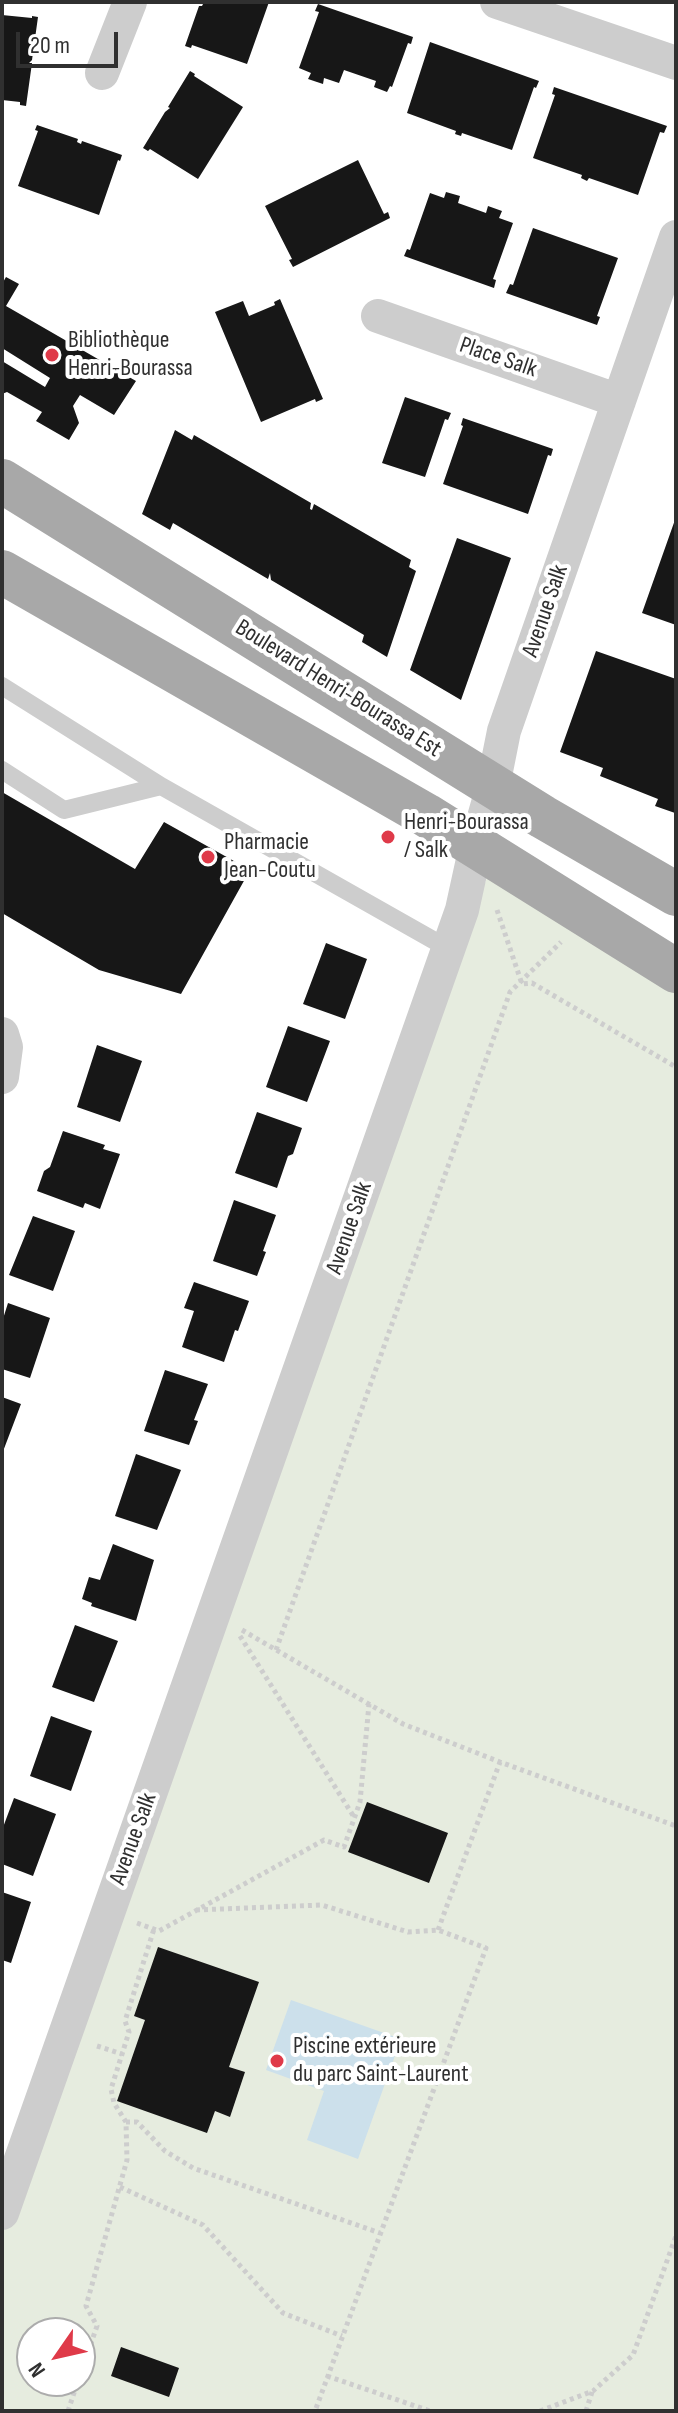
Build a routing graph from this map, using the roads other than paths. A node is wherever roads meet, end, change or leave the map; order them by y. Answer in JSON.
{"nodes":[{"id":1,"x":130,"y":2,"type":"edge"},
{"id":2,"x":497,"y":2,"type":"edge"},
{"id":3,"x":676,"y":63,"type":"edge"},
{"id":4,"x":102,"y":73,"type":"dead end"},
{"id":5,"x":676,"y":237,"type":"edge"},
{"id":6,"x":378,"y":316,"type":"dead end"},
{"id":7,"x":619,"y":401,"type":"junction"},
{"id":8,"x":2,"y":481,"type":"edge"},
{"id":9,"x":2,"y":572,"type":"edge"},
{"id":10,"x":2,"y":686,"type":"edge"},
{"id":11,"x":2,"y":770,"type":"edge"},
{"id":12,"x":161,"y":786,"type":"junction"},
{"id":13,"x":493,"y":786,"type":"junction"},
{"id":14,"x":476,"y":846,"type":"junction"},
{"id":15,"x":676,"y":894,"type":"edge"},
{"id":16,"x":449,"y":949,"type":"junction"},
{"id":17,"x":676,"y":971,"type":"edge"},
{"id":18,"x":2,"y":1034,"type":"edge"},
{"id":19,"x":2,"y":1077,"type":"edge"},
{"id":20,"x":2,"y":2213,"type":"edge"}],
"edges":[{"from":1,"to":4,"type":"street"},
{"from":2,"to":3,"type":"street"},
{"from":5,"to":7,"type":"street","name":"Avenue Salk"},
{"from":6,"to":7,"type":"street","name":"Place Salk"},
{"from":7,"to":13,"type":"street","name":"Avenue Salk"},
{"from":8,"to":13,"type":"main road","name":"Boulevard Henri-Bourassa Est"},
{"from":9,"to":14,"type":"main road"},
{"from":10,"to":12,"type":"lane"},
{"from":11,"to":12,"type":"lane"},
{"from":12,"to":16,"type":"lane"},
{"from":13,"to":14,"type":"street","name":"Avenue Salk"},
{"from":13,"to":15,"type":"main road","name":"Boulevard Henri-Bourassa Est"},
{"from":14,"to":16,"type":"street","name":"Avenue Salk"},
{"from":14,"to":17,"type":"main road"},
{"from":16,"to":20,"type":"street","name":"Avenue Salk"},
{"from":18,"to":19,"type":"street"}]}
